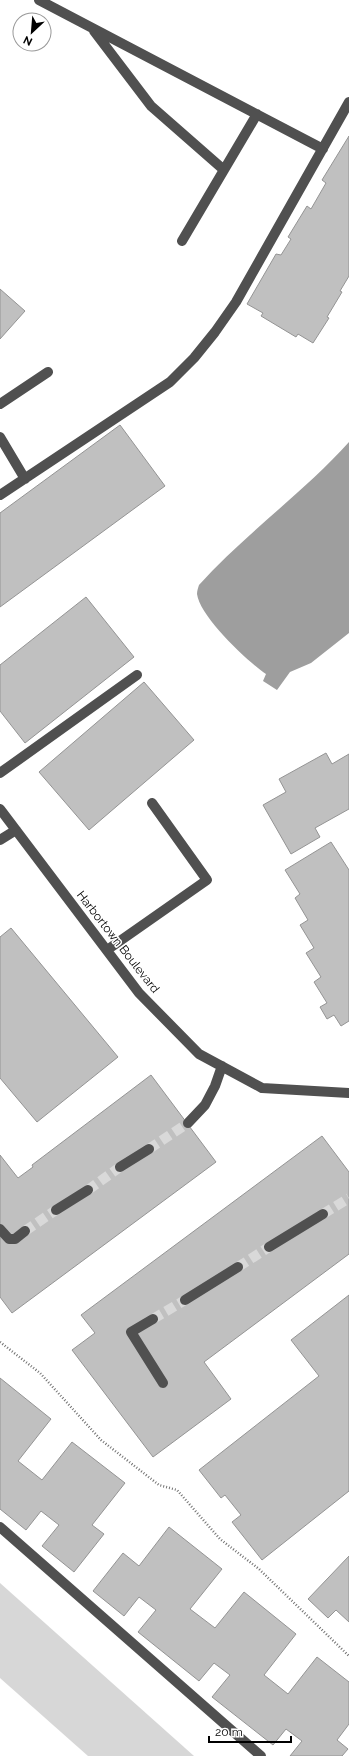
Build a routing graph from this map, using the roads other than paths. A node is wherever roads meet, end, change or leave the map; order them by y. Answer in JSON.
{"nodes":[{"id":1,"x":39,"y":0,"type":"edge"},
{"id":2,"x":92,"y":28,"type":"junction"},
{"id":3,"x":349,"y":102,"type":"edge"},
{"id":4,"x":257,"y":114,"type":"junction"},
{"id":5,"x":323,"y":149,"type":"junction"},
{"id":6,"x":224,"y":170,"type":"junction"},
{"id":7,"x":182,"y":241,"type":"dead end"},
{"id":8,"x":48,"y":372,"type":"dead end"},
{"id":9,"x":0,"y":404,"type":"edge"},
{"id":10,"x":0,"y":437,"type":"edge"},
{"id":11,"x":25,"y":478,"type":"junction"},
{"id":12,"x":0,"y":495,"type":"edge"},
{"id":13,"x":137,"y":676,"type":"dead end"},
{"id":14,"x":0,"y":773,"type":"edge"},
{"id":15,"x":152,"y":803,"type":"dead end"},
{"id":16,"x":0,"y":809,"type":"edge"},
{"id":17,"x":16,"y":830,"type":"junction"},
{"id":18,"x":0,"y":840,"type":"edge"},
{"id":19,"x":107,"y":950,"type":"junction"},
{"id":20,"x":222,"y":1066,"type":"junction"},
{"id":21,"x":349,"y":1093,"type":"edge"},
{"id":22,"x":188,"y":1123,"type":"tunnel mouth"},
{"id":23,"x":149,"y":1149,"type":"tunnel mouth"},
{"id":24,"x":120,"y":1167,"type":"tunnel mouth"},
{"id":25,"x":88,"y":1190,"type":"tunnel mouth"},
{"id":26,"x":56,"y":1210,"type":"tunnel mouth"},
{"id":27,"x":323,"y":1214,"type":"tunnel mouth"},
{"id":28,"x":0,"y":1229,"type":"edge"},
{"id":29,"x":25,"y":1231,"type":"tunnel mouth"},
{"id":30,"x":269,"y":1247,"type":"tunnel mouth"},
{"id":31,"x":238,"y":1267,"type":"tunnel mouth"},
{"id":32,"x":185,"y":1300,"type":"tunnel mouth"},
{"id":33,"x":153,"y":1319,"type":"tunnel mouth"},
{"id":34,"x":163,"y":1383,"type":"dead end"},
{"id":35,"x":0,"y":1527,"type":"edge"},
{"id":36,"x":261,"y":1756,"type":"edge"}],
"edges":[{"from":1,"to":2,"type":"street"},
{"from":2,"to":4,"type":"street"},
{"from":2,"to":6,"type":"street"},
{"from":3,"to":5,"type":"street"},
{"from":4,"to":5,"type":"street"},
{"from":4,"to":6,"type":"street"},
{"from":5,"to":11,"type":"street"},
{"from":6,"to":7,"type":"street"},
{"from":8,"to":9,"type":"street"},
{"from":10,"to":11,"type":"street"},
{"from":11,"to":12,"type":"street"},
{"from":13,"to":14,"type":"street"},
{"from":15,"to":19,"type":"street"},
{"from":16,"to":17,"type":"street","name":"Harbortown Boulevard"},
{"from":17,"to":18,"type":"street"},
{"from":17,"to":19,"type":"street","name":"Harbortown Boulevard"},
{"from":19,"to":20,"type":"street","name":"Harbortown Boulevard"},
{"from":20,"to":21,"type":"street","name":"Harbortown Boulevard"},
{"from":20,"to":22,"type":"street"},
{"from":23,"to":24,"type":"street"},
{"from":25,"to":26,"type":"street"},
{"from":27,"to":30,"type":"street"},
{"from":28,"to":29,"type":"street"},
{"from":31,"to":32,"type":"street"},
{"from":33,"to":34,"type":"street"},
{"from":35,"to":36,"type":"street"}]}
